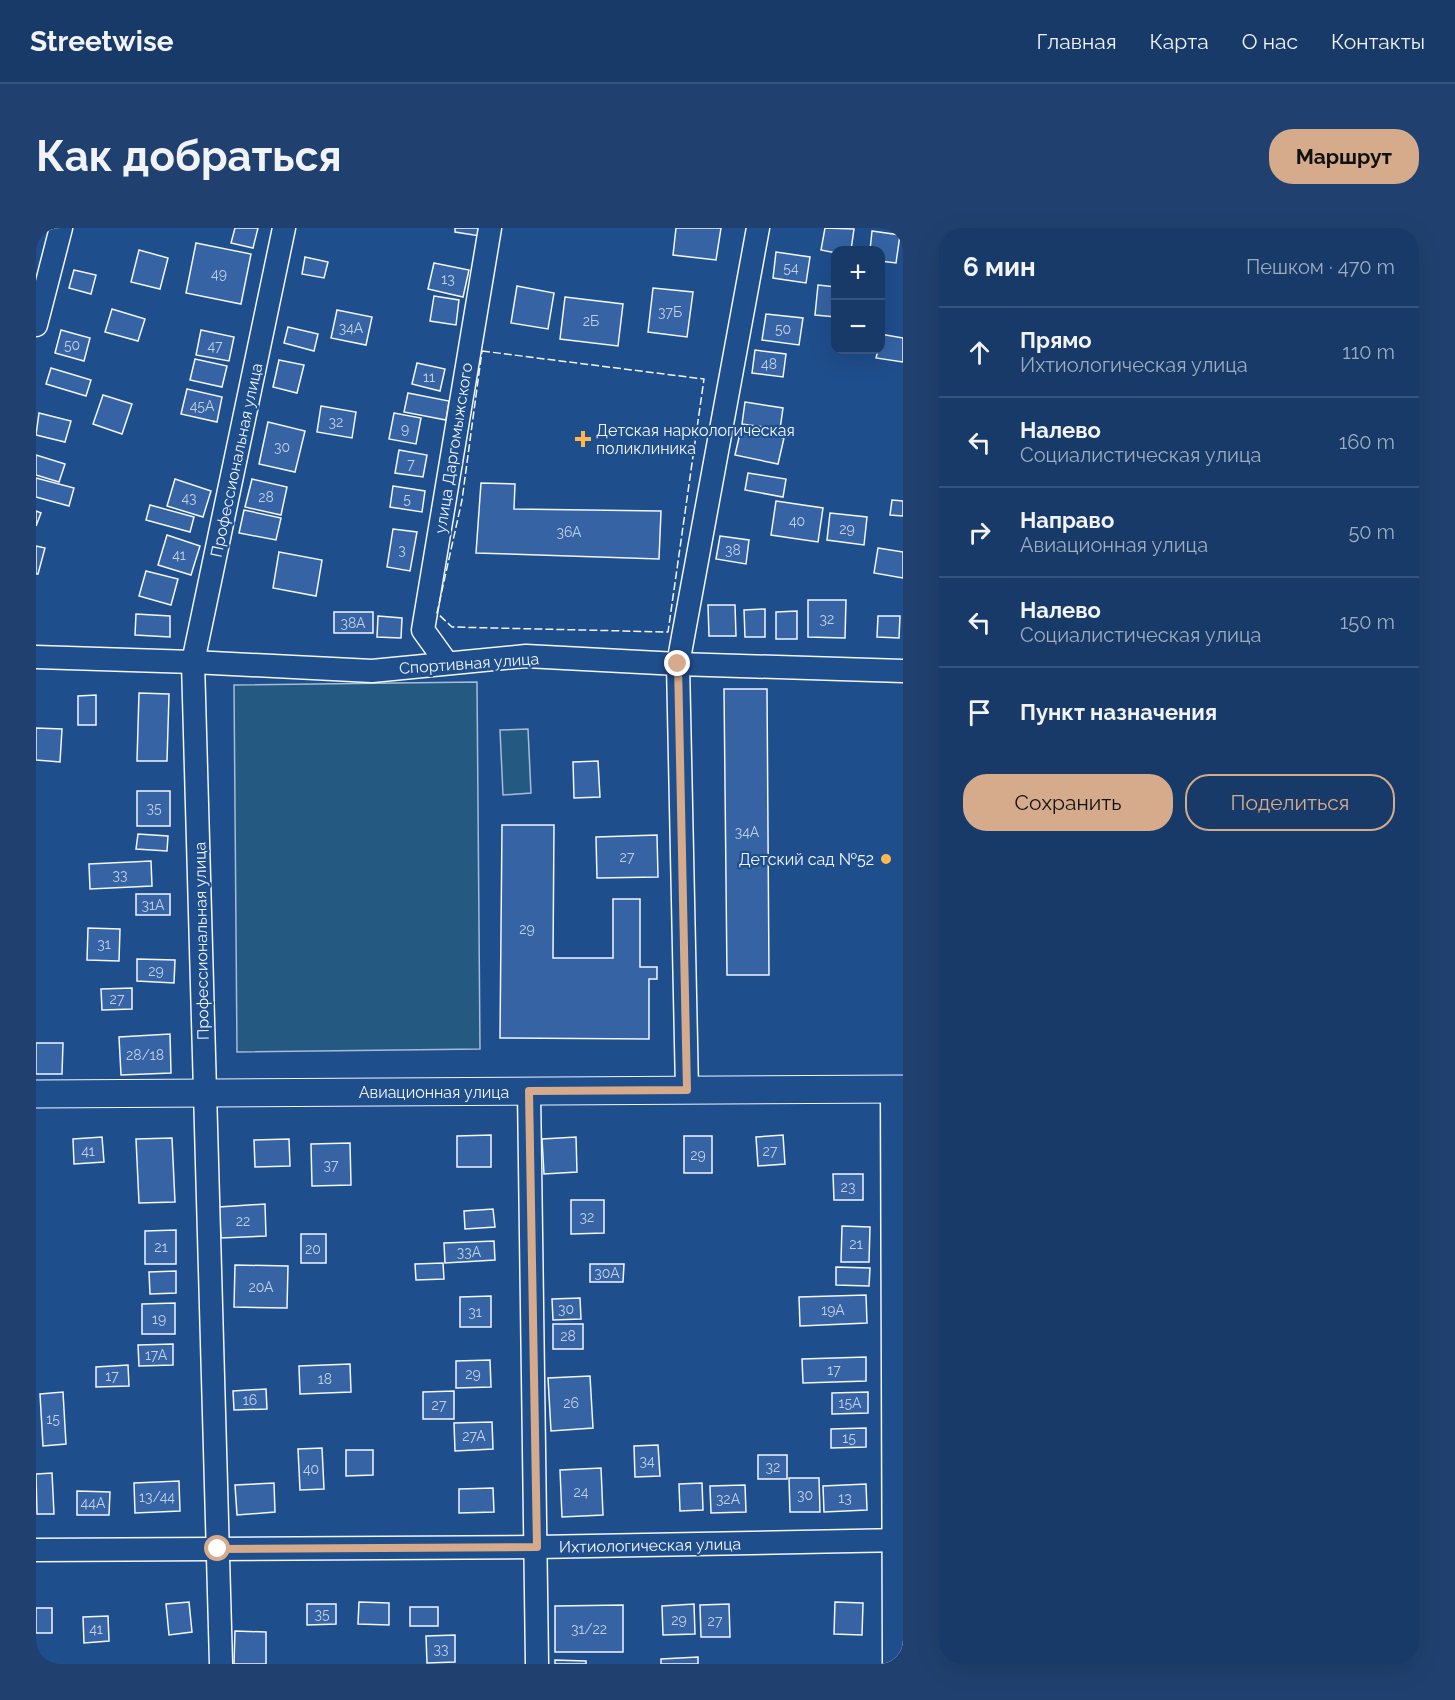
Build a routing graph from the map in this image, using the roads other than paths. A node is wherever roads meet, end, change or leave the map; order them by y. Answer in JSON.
{"nodes":[{"id":1,"x":61,"y":228,"type":"edge"},
{"id":2,"x":284,"y":228,"type":"edge"},
{"id":3,"x":490,"y":228,"type":"edge"},
{"id":4,"x":758,"y":228,"type":"edge"},
{"id":5,"x":36,"y":325,"type":"edge"},
{"id":6,"x":36,"y":657,"type":"edge"},
{"id":7,"x":194,"y":662,"type":"junction"},
{"id":8,"x":446,"y":662,"type":"junction"},
{"id":9,"x":678,"y":664,"type":"junction"},
{"id":10,"x":903,"y":671,"type":"edge"},
{"id":11,"x":897,"y":1089,"type":"edge"},
{"id":12,"x":687,"y":1090,"type":"junction"},
{"id":13,"x":529,"y":1091,"type":"junction"},
{"id":14,"x":205,"y":1093,"type":"junction"},
{"id":15,"x":36,"y":1094,"type":"edge"},
{"id":16,"x":899,"y":1541,"type":"edge"},
{"id":17,"x":537,"y":1547,"type":"junction"},
{"id":18,"x":218,"y":1549,"type":"junction"},
{"id":19,"x":36,"y":1550,"type":"edge"},
{"id":20,"x":221,"y":1664,"type":"edge"},
{"id":21,"x":537,"y":1664,"type":"edge"},
{"id":22,"x":894,"y":1664,"type":"edge"}],
"edges":[{"from":1,"to":5,"type":"street"},
{"from":2,"to":7,"type":"street","name":"Профессиональная улица"},
{"from":3,"to":8,"type":"street","name":"улица Даргомыжского"},
{"from":4,"to":9,"type":"street"},
{"from":6,"to":7,"type":"street","name":"Спортивная улица"},
{"from":7,"to":8,"type":"street","name":"Спортивная улица"},
{"from":7,"to":14,"type":"street","name":"Профессиональная улица"},
{"from":8,"to":9,"type":"street","name":"Спортивная улица"},
{"from":9,"to":10,"type":"street","name":"Спортивная улица"},
{"from":9,"to":12,"type":"street"},
{"from":11,"to":12,"type":"main road","name":"Авиационная улица"},
{"from":11,"to":16,"type":"street"},
{"from":12,"to":13,"type":"main road","name":"Авиационная улица"},
{"from":13,"to":14,"type":"main road","name":"Авиационная улица"},
{"from":13,"to":17,"type":"street"},
{"from":14,"to":15,"type":"main road","name":"Авиационная улица"},
{"from":14,"to":18,"type":"street","name":"Профессиональная улица"},
{"from":16,"to":17,"type":"street","name":"Ихтиологическая улица"},
{"from":16,"to":22,"type":"street"},
{"from":17,"to":18,"type":"street","name":"Ихтиологическая улица"},
{"from":17,"to":21,"type":"street"},
{"from":18,"to":19,"type":"street","name":"Ихтиологическая улица"},
{"from":18,"to":20,"type":"street","name":"Профессиональная улица"}]}
